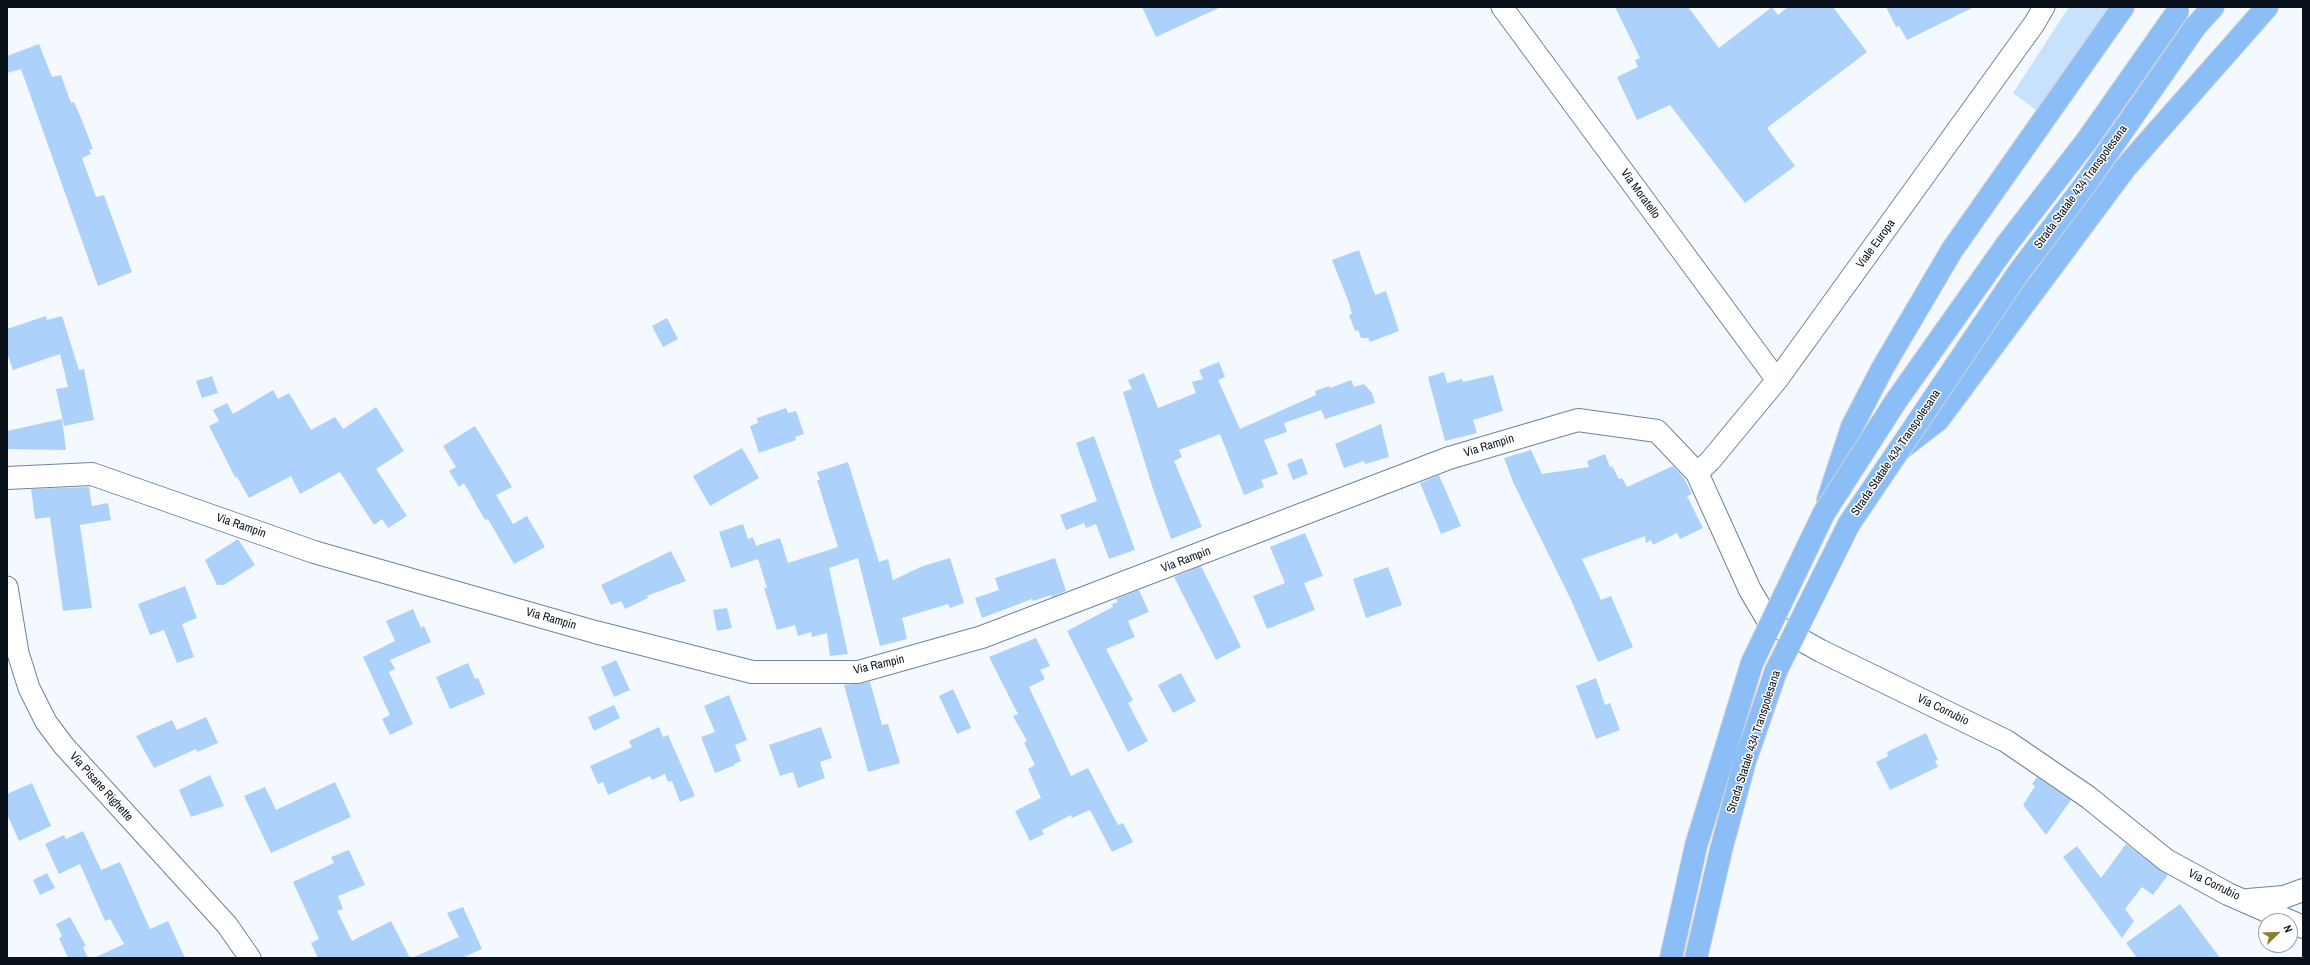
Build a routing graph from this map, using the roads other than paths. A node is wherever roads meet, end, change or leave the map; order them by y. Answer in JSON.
{"nodes":[{"id":1,"x":1502,"y":7,"type":"edge"},
{"id":2,"x":2123,"y":7,"type":"edge"},
{"id":3,"x":2182,"y":7,"type":"edge"},
{"id":4,"x":2214,"y":7,"type":"edge"},
{"id":5,"x":2267,"y":7,"type":"edge"},
{"id":6,"x":2034,"y":13,"type":"edge"},
{"id":7,"x":1777,"y":380,"type":"junction"},
{"id":8,"x":1897,"y":451,"type":"junction"},
{"id":9,"x":1697,"y":473,"type":"junction"},
{"id":10,"x":7,"y":478,"type":"edge"},
{"id":11,"x":1824,"y":513,"type":"junction"},
{"id":12,"x":7,"y":587,"type":"edge"},
{"id":13,"x":2303,"y":890,"type":"edge"},
{"id":14,"x":2246,"y":900,"type":"junction"},
{"id":15,"x":2303,"y":926,"type":"edge"},
{"id":16,"x":250,"y":958,"type":"edge"},
{"id":17,"x":1671,"y":958,"type":"edge"},
{"id":18,"x":1696,"y":958,"type":"edge"}],
"edges":[{"from":1,"to":7,"type":"street","name":"Via Moratello"},
{"from":2,"to":11,"type":"highway","bridge":true},
{"from":3,"to":11,"type":"highway","name":"Strada Statale 434 Transpolesana","bridge":true},
{"from":4,"to":8,"type":"highway","name":"Strada Statale 434 Transpolesana","bridge":true},
{"from":5,"to":8,"type":"highway","bridge":true},
{"from":6,"to":7,"type":"street","name":"Viale Europa"},
{"from":7,"to":9,"type":"street","name":"Viale Europa"},
{"from":8,"to":18,"type":"highway","name":"Strada Statale 434 Transpolesana","bridge":true},
{"from":9,"to":10,"type":"street","name":"Via Rampin"},
{"from":9,"to":14,"type":"street","name":"Via Corrubio"},
{"from":11,"to":17,"type":"highway","name":"Strada Statale 434 Transpolesana","bridge":true},
{"from":12,"to":16,"type":"street","name":"Via Pisane Righette"},
{"from":13,"to":14,"type":"street","name":"Via Corrubio"},
{"from":14,"to":15,"type":"street","name":"Via Corrubio"}]}
